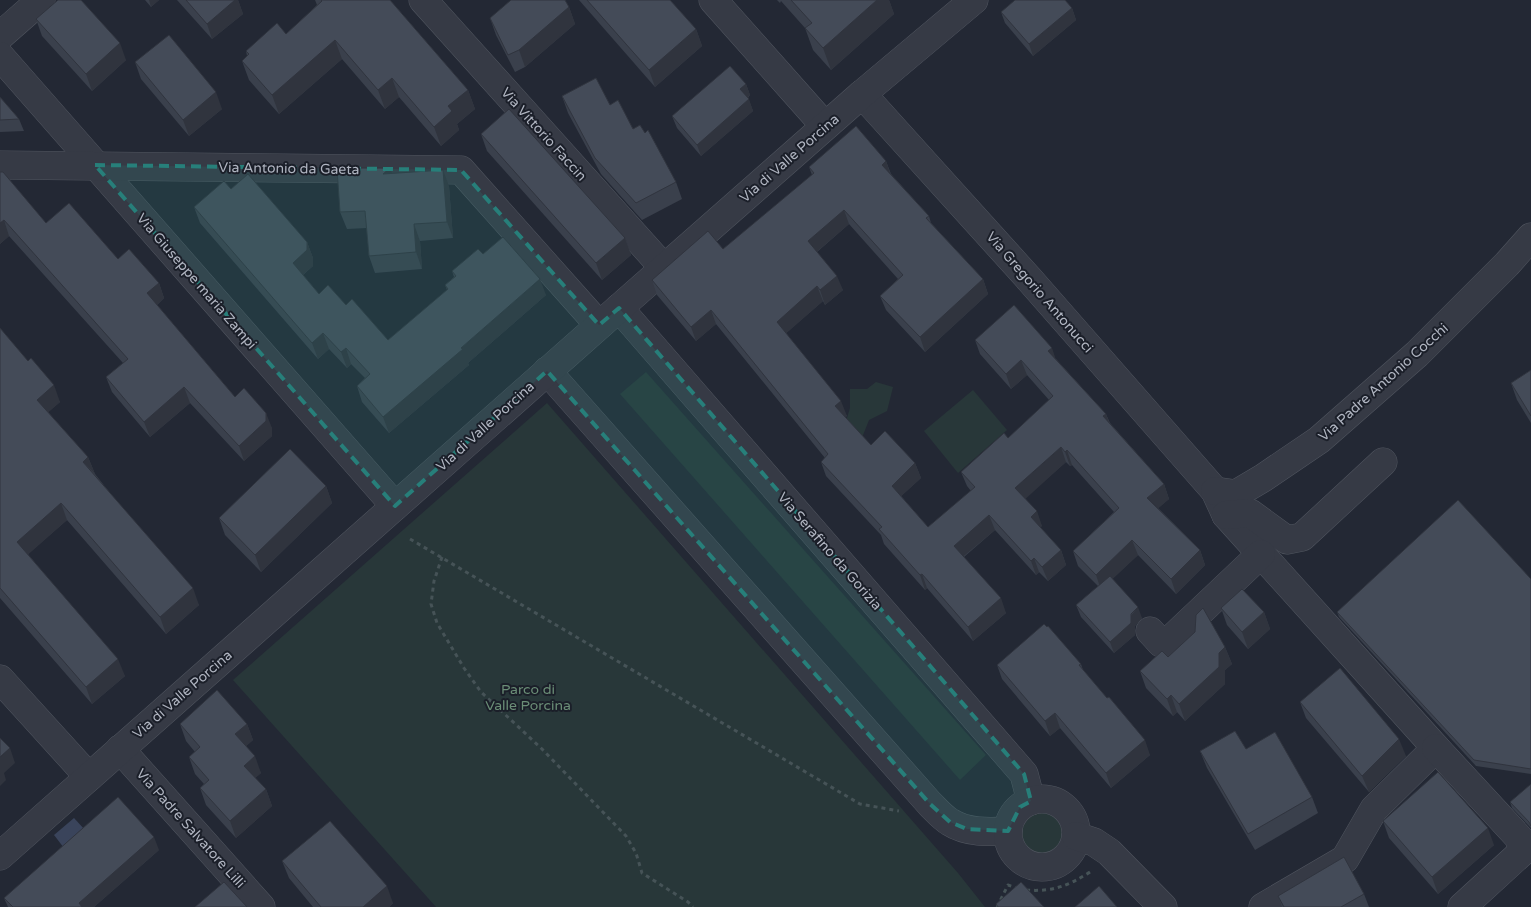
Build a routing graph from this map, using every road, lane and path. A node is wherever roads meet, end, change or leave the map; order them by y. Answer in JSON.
{"nodes":[{"id":1,"x":41,"y":0,"type":"edge"},
{"id":2,"x":423,"y":0,"type":"edge"},
{"id":3,"x":713,"y":0,"type":"edge"},
{"id":4,"x":974,"y":0,"type":"edge"},
{"id":5,"x":0,"y":36,"type":"edge"},
{"id":6,"x":0,"y":56,"type":"edge"},
{"id":7,"x":862,"y":94,"type":"junction"},
{"id":8,"x":826,"y":126,"type":"junction"},
{"id":9,"x":0,"y":165,"type":"edge"},
{"id":10,"x":95,"y":165,"type":"junction"},
{"id":11,"x":1531,"y":237,"type":"edge"},
{"id":12,"x":664,"y":268,"type":"junction"},
{"id":13,"x":609,"y":316,"type":"junction"},
{"id":14,"x":548,"y":371,"type":"junction"},
{"id":15,"x":1383,"y":462,"type":"dead end"},
{"id":16,"x":1221,"y":503,"type":"junction"},
{"id":17,"x":395,"y":506,"type":"junction"},
{"id":18,"x":410,"y":539,"type":"dead end"},
{"id":19,"x":1261,"y":554,"type":"junction"},
{"id":20,"x":442,"y":557,"type":"junction"},
{"id":21,"x":1150,"y":630,"type":"dead end"},
{"id":22,"x":0,"y":679,"type":"edge"},
{"id":23,"x":1436,"y":748,"type":"junction"},
{"id":24,"x":120,"y":749,"type":"junction"},
{"id":25,"x":89,"y":777,"type":"junction"},
{"id":26,"x":1031,"y":801,"type":"junction"},
{"id":27,"x":905,"y":812,"type":"dead end"},
{"id":28,"x":1008,"y":831,"type":"junction"},
{"id":29,"x":1076,"y":836,"type":"junction"},
{"id":30,"x":1112,"y":854,"type":"junction"},
{"id":31,"x":0,"y":856,"type":"edge"},
{"id":32,"x":261,"y":907,"type":"edge"},
{"id":33,"x":693,"y":907,"type":"edge"},
{"id":34,"x":996,"y":907,"type":"edge"},
{"id":35,"x":1163,"y":907,"type":"edge"},
{"id":36,"x":1263,"y":907,"type":"edge"},
{"id":37,"x":1462,"y":907,"type":"edge"}],
"edges":[{"from":1,"to":5,"type":"street"},
{"from":2,"to":12,"type":"street","name":"Via Vittorio Faccin"},
{"from":3,"to":8,"type":"street"},
{"from":4,"to":7,"type":"street","name":"Via di Valle Porcina"},
{"from":6,"to":10,"type":"street","name":"Via Giuseppe maria Zampi"},
{"from":7,"to":8,"type":"street","name":"Via di Valle Porcina"},
{"from":7,"to":16,"type":"street","name":"Via Gregorio Antonucci"},
{"from":8,"to":12,"type":"street","name":"Via di Valle Porcina"},
{"from":9,"to":10,"type":"street","name":"Via Antonio da Gaeta"},
{"from":10,"to":13,"type":"street","name":"Via Antonio da Gaeta"},
{"from":10,"to":17,"type":"street","name":"Via Giuseppe maria Zampi"},
{"from":11,"to":16,"type":"street","name":"Via Padre Antonio Cocchi"},
{"from":12,"to":13,"type":"street","name":"Via di Valle Porcina"},
{"from":13,"to":14,"type":"street","name":"Via di Valle Porcina"},
{"from":13,"to":26,"type":"street","name":"Via Serafino da Gorizia"},
{"from":14,"to":17,"type":"street","name":"Via di Valle Porcina"},
{"from":14,"to":28,"type":"street"},
{"from":15,"to":16,"type":"street"},
{"from":16,"to":19,"type":"street","name":"Via Gregorio Antonucci"},
{"from":17,"to":24,"type":"street","name":"Via di Valle Porcina"},
{"from":18,"to":20,"type":"path"},
{"from":19,"to":21,"type":"street"},
{"from":19,"to":23,"type":"street","name":"Via Gregorio Antonucci"},
{"from":20,"to":27,"type":"path"},
{"from":20,"to":33,"type":"path"},
{"from":22,"to":25,"type":"street"},
{"from":23,"to":36,"type":"street"},
{"from":23,"to":37,"type":"street","name":"Via Gregorio Antonucci"},
{"from":24,"to":25,"type":"street","name":"Via di Valle Porcina"},
{"from":24,"to":32,"type":"street","name":"Via Padre Salvatore Lilli"},
{"from":25,"to":31,"type":"street","name":"Via di Valle Porcina"},
{"from":26,"to":28,"type":"street"},
{"from":26,"to":29,"type":"street"},
{"from":28,"to":29,"type":"street"},
{"from":29,"to":30,"type":"street"},
{"from":30,"to":34,"type":"path"},
{"from":30,"to":35,"type":"street"}]}
